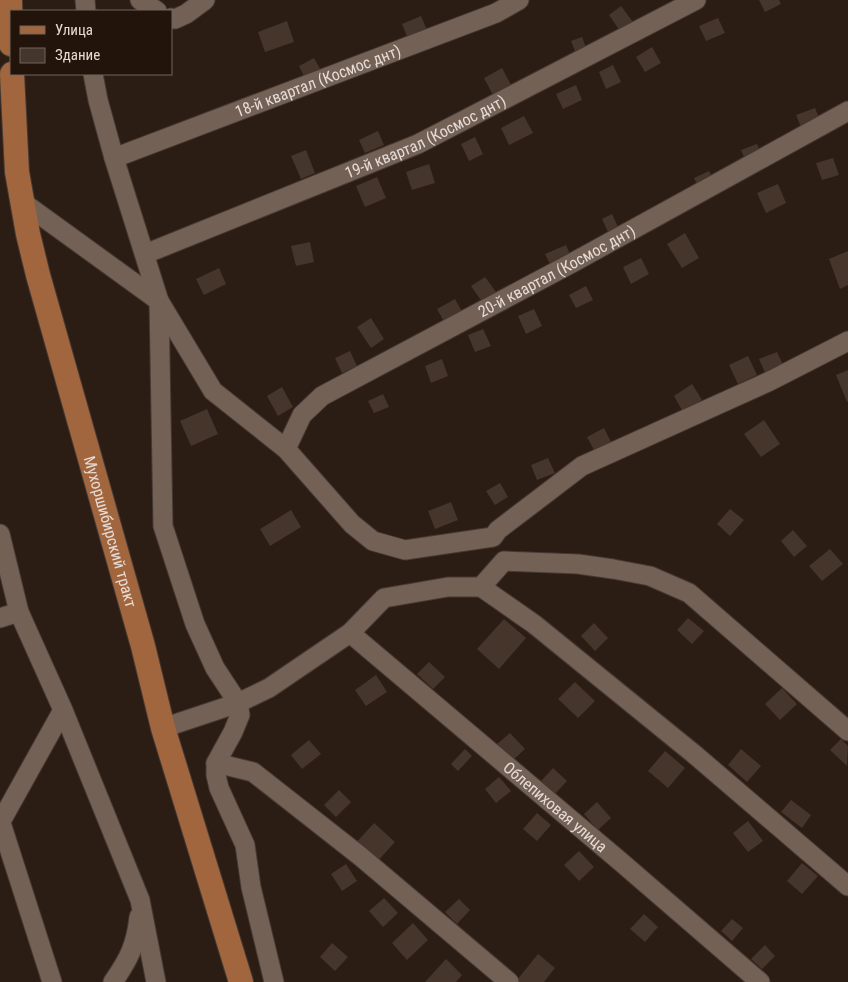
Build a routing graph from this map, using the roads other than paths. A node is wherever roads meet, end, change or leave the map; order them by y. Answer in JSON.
{"nodes":[{"id":1,"x":140,"y":0,"type":"edge"},
{"id":2,"x":205,"y":0,"type":"edge"},
{"id":3,"x":518,"y":0,"type":"edge"},
{"id":4,"x":696,"y":0,"type":"edge"},
{"id":5,"x":155,"y":10,"type":"edge"},
{"id":6,"x":173,"y":18,"type":"edge"},
{"id":7,"x":12,"y":75,"type":"edge"},
{"id":8,"x":93,"y":75,"type":"edge"},
{"id":9,"x":848,"y":111,"type":"edge"},
{"id":10,"x":114,"y":158,"type":"junction"},
{"id":11,"x":21,"y":201,"type":"junction"},
{"id":12,"x":145,"y":254,"type":"junction"},
{"id":13,"x":160,"y":301,"type":"junction"},
{"id":14,"x":848,"y":341,"type":"edge"},
{"id":15,"x":286,"y":450,"type":"junction"},
{"id":16,"x":0,"y":534,"type":"edge"},
{"id":17,"x":493,"y":537,"type":"junction"},
{"id":18,"x":504,"y":561,"type":"junction"},
{"id":19,"x":481,"y":587,"type":"junction"},
{"id":20,"x":19,"y":612,"type":"junction"},
{"id":21,"x":0,"y":618,"type":"edge"},
{"id":22,"x":350,"y":633,"type":"junction"},
{"id":23,"x":238,"y":703,"type":"junction"},
{"id":24,"x":63,"y":710,"type":"junction"},
{"id":25,"x":163,"y":728,"type":"junction"},
{"id":26,"x":848,"y":731,"type":"edge"},
{"id":27,"x":216,"y":763,"type":"junction"},
{"id":28,"x":0,"y":823,"type":"edge"},
{"id":29,"x":848,"y":886,"type":"edge"},
{"id":30,"x":140,"y":900,"type":"junction"},
{"id":31,"x":52,"y":982,"type":"edge"},
{"id":32,"x":113,"y":982,"type":"edge"},
{"id":33,"x":156,"y":982,"type":"edge"},
{"id":34,"x":241,"y":982,"type":"edge"},
{"id":35,"x":274,"y":982,"type":"edge"},
{"id":36,"x":509,"y":982,"type":"edge"},
{"id":37,"x":760,"y":982,"type":"edge"}],
"edges":[{"from":1,"to":5,"type":"street"},
{"from":2,"to":6,"type":"street"},
{"from":3,"to":10,"type":"street","name":"18-й квартал (Космос днт)"},
{"from":4,"to":12,"type":"street","name":"19-й квартал (Космос днт)"},
{"from":7,"to":11,"type":"main road","name":"Мухоршибирский тракт"},
{"from":8,"to":10,"type":"street"},
{"from":9,"to":15,"type":"street","name":"20-й квартал (Космос днт)"},
{"from":10,"to":12,"type":"street"},
{"from":11,"to":13,"type":"street"},
{"from":11,"to":25,"type":"main road","name":"Мухоршибирский тракт"},
{"from":12,"to":13,"type":"street"},
{"from":13,"to":15,"type":"street"},
{"from":13,"to":23,"type":"street"},
{"from":14,"to":17,"type":"street"},
{"from":15,"to":17,"type":"street"},
{"from":16,"to":20,"type":"street"},
{"from":17,"to":18,"type":"street"},
{"from":18,"to":19,"type":"street"},
{"from":18,"to":26,"type":"street"},
{"from":19,"to":22,"type":"street"},
{"from":19,"to":29,"type":"street"},
{"from":20,"to":21,"type":"street"},
{"from":20,"to":24,"type":"street"},
{"from":22,"to":23,"type":"street"},
{"from":22,"to":37,"type":"street","name":"Облепиховая улица"},
{"from":23,"to":25,"type":"street"},
{"from":23,"to":27,"type":"street"},
{"from":24,"to":28,"type":"street"},
{"from":24,"to":30,"type":"street"},
{"from":25,"to":34,"type":"main road","name":"Мухоршибирский тракт"},
{"from":27,"to":35,"type":"street"},
{"from":27,"to":36,"type":"street"},
{"from":28,"to":31,"type":"street"},
{"from":30,"to":32,"type":"street"},
{"from":30,"to":33,"type":"street"}]}
